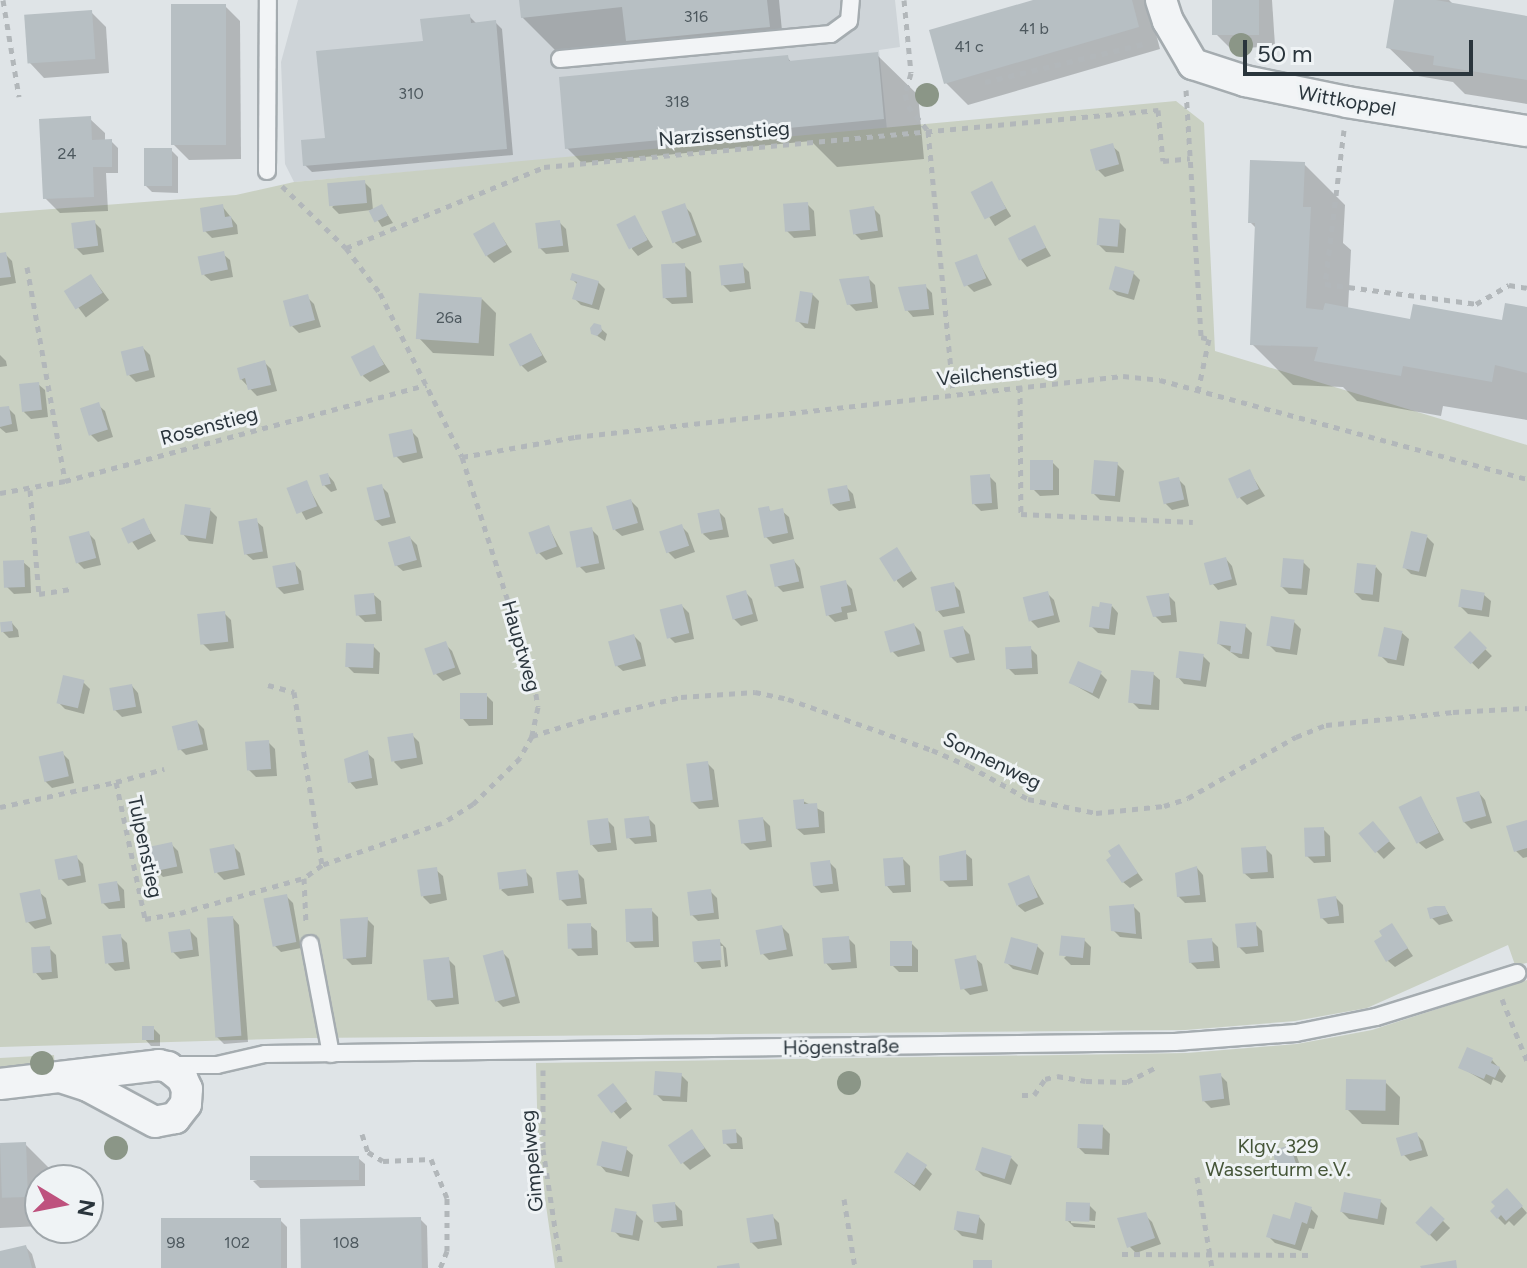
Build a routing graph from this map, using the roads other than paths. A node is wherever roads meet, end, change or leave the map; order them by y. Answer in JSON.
{"nodes":[{"id":1,"x":268,"y":0,"type":"edge"},
{"id":2,"x":851,"y":0,"type":"edge"},
{"id":3,"x":1161,"y":0,"type":"edge"},
{"id":4,"x":560,"y":59,"type":"dead end"},
{"id":5,"x":1527,"y":131,"type":"edge"},
{"id":6,"x":267,"y":171,"type":"road end"},
{"id":7,"x":310,"y":944,"type":"road end"},
{"id":8,"x":1517,"y":973,"type":"dead end"},
{"id":9,"x":331,"y":1054,"type":"junction"},
{"id":10,"x":159,"y":1065,"type":"junction"},
{"id":11,"x":63,"y":1078,"type":"junction"},
{"id":12,"x":0,"y":1084,"type":"edge"}],
"edges":[{"from":1,"to":6,"type":"lane"},
{"from":2,"to":4,"type":"lane"},
{"from":3,"to":5,"type":"street","name":"Wittkoppel"},
{"from":7,"to":9,"type":"lane"},
{"from":8,"to":9,"type":"lane","name":"Högenstraße"},
{"from":9,"to":10,"type":"lane","name":"Högenstraße"},
{"from":10,"to":11,"type":"street","name":"Högenstraße"},
{"from":10,"to":11,"type":"street","name":"Högenstraße"},
{"from":11,"to":12,"type":"street","name":"Högenstraße"}]}
